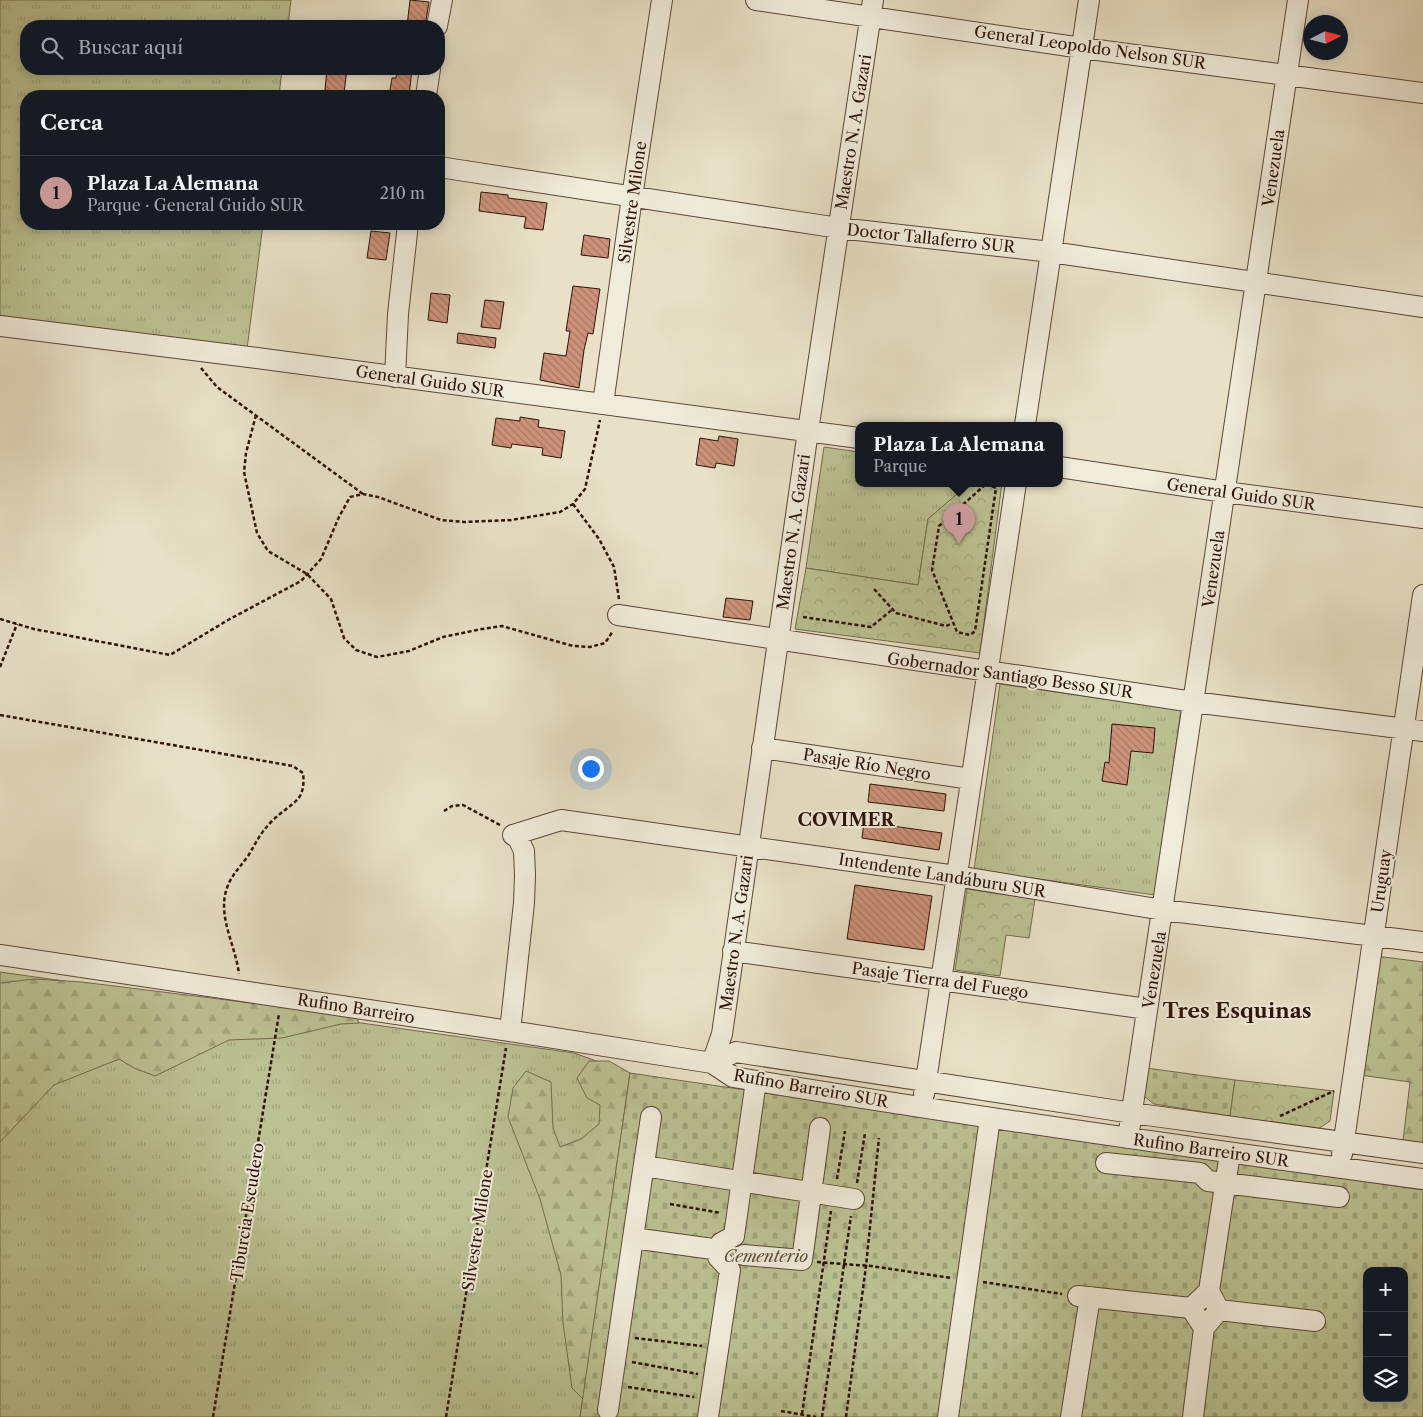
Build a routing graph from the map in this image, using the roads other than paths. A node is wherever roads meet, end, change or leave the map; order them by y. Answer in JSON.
{"nodes":[{"id":1,"x":442,"y":0,"type":"edge"},
{"id":2,"x":662,"y":0,"type":"edge"},
{"id":3,"x":756,"y":0,"type":"edge"},
{"id":4,"x":1089,"y":0,"type":"edge"},
{"id":5,"x":1298,"y":0,"type":"edge"},
{"id":6,"x":872,"y":8,"type":"edge"},
{"id":7,"x":438,"y":20,"type":"edge"},
{"id":8,"x":1082,"y":48,"type":"junction"},
{"id":9,"x":1287,"y":74,"type":"junction"},
{"id":10,"x":429,"y":75,"type":"edge"},
{"id":11,"x":427,"y":90,"type":"edge"},
{"id":12,"x":1423,"y":93,"type":"edge"},
{"id":13,"x":445,"y":168,"type":"edge"},
{"id":14,"x":632,"y":197,"type":"junction"},
{"id":15,"x":838,"y":228,"type":"junction"},
{"id":16,"x":407,"y":230,"type":"edge"},
{"id":17,"x":1051,"y":252,"type":"junction"},
{"id":18,"x":1256,"y":283,"type":"junction"},
{"id":19,"x":1423,"y":307,"type":"edge"},
{"id":20,"x":0,"y":326,"type":"edge"},
{"id":21,"x":395,"y":377,"type":"junction"},
{"id":22,"x":603,"y":404,"type":"junction"},
{"id":23,"x":1025,"y":422,"type":"edge"},
{"id":24,"x":808,"y":431,"type":"junction"},
{"id":25,"x":855,"y":437,"type":"edge"},
{"id":26,"x":1063,"y":468,"type":"edge"},
{"id":27,"x":1015,"y":487,"type":"edge"},
{"id":28,"x":1225,"y":492,"type":"junction"},
{"id":29,"x":1423,"y":518,"type":"edge"},
{"id":30,"x":1423,"y":594,"type":"edge"},
{"id":31,"x":618,"y":616,"type":"road end"},
{"id":32,"x":778,"y":640,"type":"junction"},
{"id":33,"x":987,"y":672,"type":"junction"},
{"id":34,"x":1194,"y":702,"type":"junction"},
{"id":35,"x":1403,"y":728,"type":"junction"},
{"id":36,"x":1423,"y":731,"type":"edge"},
{"id":37,"x":762,"y":748,"type":"junction"},
{"id":38,"x":971,"y":780,"type":"junction"},
{"id":39,"x":748,"y":845,"type":"junction"},
{"id":40,"x":956,"y":876,"type":"junction"},
{"id":41,"x":1163,"y":910,"type":"junction"},
{"id":42,"x":1373,"y":936,"type":"junction"},
{"id":43,"x":1423,"y":942,"type":"edge"},
{"id":44,"x":733,"y":951,"type":"junction"},
{"id":45,"x":0,"y":955,"type":"edge"},
{"id":46,"x":941,"y":980,"type":"junction"},
{"id":47,"x":1148,"y":1010,"type":"junction"},
{"id":48,"x":509,"y":1037,"type":"junction"},
{"id":49,"x":712,"y":1063,"type":"junction"},
{"id":50,"x":756,"y":1081,"type":"junction"},
{"id":51,"x":926,"y":1081,"type":"junction"},
{"id":52,"x":922,"y":1108,"type":"junction"},
{"id":53,"x":1132,"y":1113,"type":"junction"},
{"id":54,"x":651,"y":1118,"type":"dead end"},
{"id":55,"x":990,"y":1118,"type":"junction"},
{"id":56,"x":820,"y":1128,"type":"dead end"},
{"id":57,"x":1128,"y":1138,"type":"junction"},
{"id":58,"x":1344,"y":1142,"type":"junction"},
{"id":59,"x":1230,"y":1153,"type":"junction"},
{"id":60,"x":1423,"y":1154,"type":"edge"},
{"id":61,"x":1106,"y":1163,"type":"dead end"},
{"id":62,"x":644,"y":1166,"type":"junction"},
{"id":63,"x":1340,"y":1168,"type":"junction"},
{"id":64,"x":1423,"y":1179,"type":"edge"},
{"id":65,"x":742,"y":1183,"type":"junction"},
{"id":66,"x":1224,"y":1183,"type":"junction"},
{"id":67,"x":811,"y":1192,"type":"junction"},
{"id":68,"x":1339,"y":1197,"type":"dead end"},
{"id":69,"x":854,"y":1199,"type":"road end"},
{"id":70,"x":734,"y":1236,"type":"junction"},
{"id":71,"x":633,"y":1238,"type":"junction"},
{"id":72,"x":720,"y":1250,"type":"junction"},
{"id":73,"x":744,"y":1255,"type":"junction"},
{"id":74,"x":730,"y":1270,"type":"junction"},
{"id":75,"x":1210,"y":1291,"type":"junction"},
{"id":76,"x":1191,"y":1308,"type":"junction"},
{"id":77,"x":1219,"y":1310,"type":"junction"},
{"id":78,"x":1315,"y":1321,"type":"dead end"},
{"id":79,"x":1204,"y":1328,"type":"junction"},
{"id":80,"x":709,"y":1408,"type":"edge"},
{"id":81,"x":608,"y":1410,"type":"dead end"},
{"id":82,"x":948,"y":1417,"type":"edge"},
{"id":83,"x":1072,"y":1417,"type":"edge"},
{"id":84,"x":1194,"y":1417,"type":"edge"}],
"edges":[{"from":1,"to":7,"type":"street"},
{"from":2,"to":14,"type":"street","name":"Silvestre Milone"},
{"from":3,"to":6,"type":"street","name":"General Leopoldo Nelson SUR"},
{"from":4,"to":8,"type":"street"},
{"from":5,"to":9,"type":"street","name":"Venezuela"},
{"from":6,"to":8,"type":"street","name":"General Leopoldo Nelson SUR"},
{"from":6,"to":15,"type":"street","name":"Maestro N. A. Gazari"},
{"from":8,"to":9,"type":"street","name":"General Leopoldo Nelson SUR"},
{"from":8,"to":17,"type":"street"},
{"from":9,"to":12,"type":"street","name":"General Leopoldo Nelson SUR"},
{"from":9,"to":18,"type":"street","name":"Venezuela"},
{"from":10,"to":11,"type":"street"},
{"from":13,"to":14,"type":"street","name":"Doctor Tallaferro SUR"},
{"from":14,"to":15,"type":"street","name":"Doctor Tallaferro SUR"},
{"from":14,"to":22,"type":"street","name":"Silvestre Milone"},
{"from":15,"to":17,"type":"street","name":"Doctor Tallaferro SUR"},
{"from":15,"to":24,"type":"street","name":"Maestro N. A. Gazari"},
{"from":16,"to":21,"type":"street"},
{"from":17,"to":18,"type":"street","name":"Doctor Tallaferro SUR"},
{"from":17,"to":23,"type":"street"},
{"from":18,"to":19,"type":"street","name":"Doctor Tallaferro SUR"},
{"from":18,"to":28,"type":"street","name":"Venezuela"},
{"from":20,"to":21,"type":"street","name":"General Guido SUR"},
{"from":21,"to":22,"type":"street","name":"General Guido SUR"},
{"from":22,"to":24,"type":"street","name":"General Guido SUR"},
{"from":24,"to":25,"type":"street","name":"General Guido SUR"},
{"from":24,"to":32,"type":"street","name":"Maestro N. A. Gazari"},
{"from":26,"to":28,"type":"street","name":"General Guido SUR"},
{"from":27,"to":33,"type":"street"},
{"from":28,"to":29,"type":"street","name":"General Guido SUR"},
{"from":28,"to":34,"type":"street","name":"Venezuela"},
{"from":30,"to":35,"type":"street","name":"Uruguay"},
{"from":31,"to":32,"type":"street","name":"Gobernador Santiago Besso SUR"},
{"from":32,"to":33,"type":"street","name":"Gobernador Santiago Besso SUR"},
{"from":32,"to":37,"type":"street","name":"Maestro N. A. Gazari"},
{"from":33,"to":34,"type":"street","name":"Gobernador Santiago Besso SUR"},
{"from":33,"to":38,"type":"street"},
{"from":34,"to":35,"type":"street","name":"Gobernador Santiago Besso SUR"},
{"from":34,"to":41,"type":"street","name":"Venezuela"},
{"from":35,"to":36,"type":"street","name":"Gobernador Santiago Besso SUR"},
{"from":35,"to":42,"type":"street","name":"Uruguay"},
{"from":37,"to":38,"type":"street","name":"Pasaje Río Negro"},
{"from":37,"to":39,"type":"street","name":"Maestro N. A. Gazari"},
{"from":38,"to":40,"type":"street"},
{"from":39,"to":40,"type":"street","name":"Intendente Landáburu SUR"},
{"from":39,"to":44,"type":"street","name":"Maestro N. A. Gazari"},
{"from":39,"to":48,"type":"street","name":"Intendente Landáburu SUR"},
{"from":40,"to":41,"type":"street","name":"Intendente Landáburu SUR"},
{"from":40,"to":46,"type":"street"},
{"from":41,"to":42,"type":"street","name":"Intendente Landáburu SUR"},
{"from":41,"to":47,"type":"street","name":"Venezuela"},
{"from":42,"to":43,"type":"street","name":"Intendente Landáburu SUR"},
{"from":42,"to":58,"type":"street","name":"Uruguay"},
{"from":44,"to":46,"type":"street","name":"Pasaje Tierra del Fuego"},
{"from":44,"to":49,"type":"street","name":"Maestro N. A. Gazari"},
{"from":45,"to":48,"type":"street","name":"Rufino Barreiro"},
{"from":46,"to":47,"type":"street","name":"Pasaje Tierra del Fuego"},
{"from":46,"to":51,"type":"street"},
{"from":47,"to":53,"type":"street","name":"Venezuela"},
{"from":48,"to":49,"type":"street","name":"Rufino Barreiro"},
{"from":49,"to":50,"type":"street","name":"Rufino Barreiro SUR"},
{"from":49,"to":51,"type":"street","name":"Rufino Barreiro SUR"},
{"from":50,"to":52,"type":"street","name":"Rufino Barreiro SUR"},
{"from":50,"to":65,"type":"street"},
{"from":51,"to":52,"type":"street"},
{"from":51,"to":53,"type":"street","name":"Rufino Barreiro SUR"},
{"from":52,"to":55,"type":"street","name":"Rufino Barreiro SUR"},
{"from":53,"to":57,"type":"street","name":"Venezuela"},
{"from":53,"to":58,"type":"street","name":"Rufino Barreiro SUR"},
{"from":54,"to":62,"type":"street"},
{"from":55,"to":57,"type":"street","name":"Rufino Barreiro SUR"},
{"from":55,"to":82,"type":"street"},
{"from":56,"to":67,"type":"street"},
{"from":57,"to":59,"type":"street","name":"Rufino Barreiro SUR"},
{"from":58,"to":60,"type":"street"},
{"from":58,"to":63,"type":"street","name":"Uruguay"},
{"from":59,"to":63,"type":"street","name":"Rufino Barreiro SUR"},
{"from":59,"to":66,"type":"street"},
{"from":61,"to":66,"type":"street"},
{"from":62,"to":65,"type":"street"},
{"from":62,"to":71,"type":"street"},
{"from":63,"to":64,"type":"street"},
{"from":65,"to":67,"type":"street"},
{"from":65,"to":70,"type":"street"},
{"from":66,"to":68,"type":"street"},
{"from":66,"to":75,"type":"street"},
{"from":67,"to":69,"type":"street"},
{"from":67,"to":73,"type":"street"},
{"from":70,"to":72,"type":"street"},
{"from":70,"to":73,"type":"street"},
{"from":71,"to":72,"type":"street"},
{"from":71,"to":81,"type":"street"},
{"from":72,"to":74,"type":"street"},
{"from":73,"to":74,"type":"street"},
{"from":74,"to":80,"type":"street"},
{"from":75,"to":76,"type":"street"},
{"from":75,"to":77,"type":"street"},
{"from":76,"to":79,"type":"street"},
{"from":76,"to":83,"type":"street"},
{"from":77,"to":78,"type":"street"},
{"from":77,"to":79,"type":"street"},
{"from":79,"to":84,"type":"street"}]}
